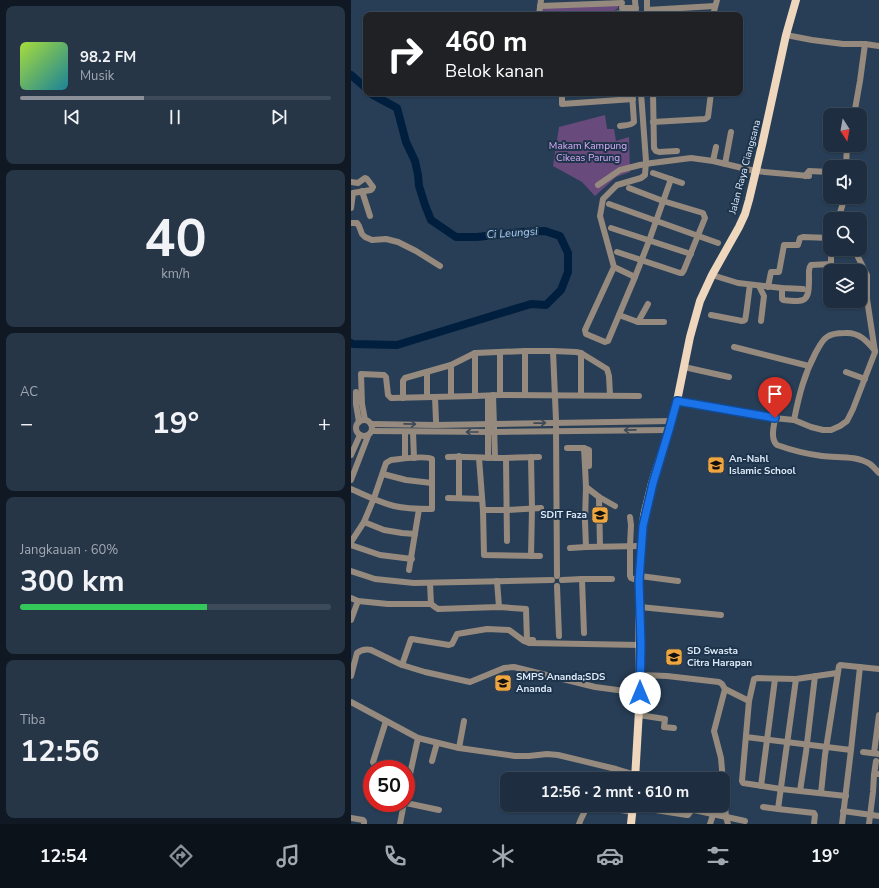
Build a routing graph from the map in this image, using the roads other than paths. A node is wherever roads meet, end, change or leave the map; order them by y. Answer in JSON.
{"nodes":[{"id":1,"x":635,"y":0,"type":"edge"},
{"id":2,"x":647,"y":0,"type":"edge"},
{"id":3,"x":795,"y":0,"type":"edge"},
{"id":4,"x":541,"y":3,"type":"edge"},
{"id":5,"x":716,"y":3,"type":"edge"},
{"id":6,"x":623,"y":8,"type":"edge"},
{"id":7,"x":636,"y":8,"type":"junction"},
{"id":8,"x":613,"y":12,"type":"edge"},
{"id":9,"x":636,"y":12,"type":"edge"},
{"id":10,"x":647,"y":12,"type":"edge"},
{"id":11,"x":786,"y":35,"type":"junction"},
{"id":12,"x":865,"y":44,"type":"junction"},
{"id":13,"x":879,"y":46,"type":"edge"},
{"id":14,"x":562,"y":96,"type":"edge"},
{"id":15,"x":633,"y":96,"type":"edge"},
{"id":16,"x":641,"y":96,"type":"edge"},
{"id":17,"x":653,"y":96,"type":"edge"},
{"id":18,"x":711,"y":96,"type":"edge"},
{"id":19,"x":855,"y":108,"type":"edge"},
{"id":20,"x":653,"y":122,"type":"junction"},
{"id":21,"x":620,"y":126,"type":"dead end"},
{"id":22,"x":731,"y":132,"type":"dead end"},
{"id":23,"x":715,"y":147,"type":"dead end"},
{"id":24,"x":677,"y":151,"type":"dead end"},
{"id":25,"x":713,"y":161,"type":"junction"},
{"id":26,"x":725,"y":164,"type":"junction"},
{"id":27,"x":755,"y":171,"type":"junction"},
{"id":28,"x":823,"y":172,"type":"edge"},
{"id":29,"x":653,"y":173,"type":"dead end"},
{"id":30,"x":671,"y":179,"type":"junction"},
{"id":31,"x":351,"y":182,"type":"edge"},
{"id":32,"x":682,"y":183,"type":"dead end"},
{"id":33,"x":598,"y":185,"type":"dead end"},
{"id":34,"x":629,"y":188,"type":"dead end"},
{"id":35,"x":362,"y":191,"type":"junction"},
{"id":36,"x":663,"y":201,"type":"junction"},
{"id":37,"x":609,"y":204,"type":"dead end"},
{"id":38,"x":843,"y":204,"type":"edge"},
{"id":39,"x":351,"y":208,"type":"edge"},
{"id":40,"x":840,"y":212,"type":"edge"},
{"id":41,"x":370,"y":216,"type":"dead end"},
{"id":42,"x":656,"y":221,"type":"junction"},
{"id":43,"x":351,"y":223,"type":"edge"},
{"id":44,"x":611,"y":228,"type":"dead end"},
{"id":45,"x":698,"y":235,"type":"junction"},
{"id":46,"x":823,"y":238,"type":"edge"},
{"id":47,"x":649,"y":241,"type":"junction"},
{"id":48,"x":718,"y":243,"type":"dead end"},
{"id":49,"x":617,"y":252,"type":"dead end"},
{"id":50,"x":691,"y":254,"type":"junction"},
{"id":51,"x":831,"y":256,"type":"edge"},
{"id":52,"x":642,"y":261,"type":"junction"},
{"id":53,"x":823,"y":264,"type":"edge"},
{"id":54,"x":831,"y":264,"type":"edge"},
{"id":55,"x":440,"y":266,"type":"dead end"},
{"id":56,"x":614,"y":267,"type":"junction"},
{"id":57,"x":712,"y":275,"type":"junction"},
{"id":58,"x":635,"y":277,"type":"junction"},
{"id":59,"x":750,"y":285,"type":"junction"},
{"id":60,"x":759,"y":286,"type":"junction"},
{"id":61,"x":768,"y":287,"type":"junction"},
{"id":62,"x":782,"y":288,"type":"junction"},
{"id":63,"x":803,"y":288,"type":"dead end"},
{"id":64,"x":867,"y":300,"type":"edge"},
{"id":65,"x":649,"y":304,"type":"dead end"},
{"id":66,"x":711,"y":314,"type":"dead end"},
{"id":67,"x":619,"y":315,"type":"junction"},
{"id":68,"x":761,"y":321,"type":"dead end"},
{"id":69,"x":638,"y":322,"type":"junction"},
{"id":70,"x":664,"y":322,"type":"dead end"},
{"id":71,"x":734,"y":347,"type":"dead end"},
{"id":72,"x":525,"y":351,"type":"junction"},
{"id":73,"x":553,"y":351,"type":"junction"},
{"id":74,"x":500,"y":352,"type":"junction"},
{"id":75,"x":875,"y":352,"type":"junction"},
{"id":76,"x":475,"y":353,"type":"junction"},
{"id":77,"x":581,"y":353,"type":"junction"},
{"id":78,"x":451,"y":365,"type":"junction"},
{"id":79,"x":809,"y":366,"type":"junction"},
{"id":80,"x":684,"y":367,"type":"junction"},
{"id":81,"x":427,"y":372,"type":"junction"},
{"id":82,"x":846,"y":372,"type":"dead end"},
{"id":83,"x":729,"y":377,"type":"dead end"},
{"id":84,"x":865,"y":379,"type":"junction"},
{"id":85,"x":356,"y":392,"type":"dead end"},
{"id":86,"x":493,"y":395,"type":"junction"},
{"id":87,"x":525,"y":395,"type":"junction"},
{"id":88,"x":555,"y":395,"type":"junction"},
{"id":89,"x":581,"y":395,"type":"junction"},
{"id":90,"x":610,"y":395,"type":"junction"},
{"id":91,"x":451,"y":396,"type":"junction"},
{"id":92,"x":475,"y":396,"type":"junction"},
{"id":93,"x":639,"y":396,"type":"dead end"},
{"id":94,"x":427,"y":397,"type":"junction"},
{"id":95,"x":435,"y":397,"type":"junction"},
{"id":96,"x":403,"y":398,"type":"junction"},
{"id":97,"x":677,"y":401,"type":"junction"},
{"id":98,"x":356,"y":403,"type":"edge"},
{"id":99,"x":775,"y":418,"type":"junction"},
{"id":100,"x":671,"y":420,"type":"junction"},
{"id":101,"x":794,"y":420,"type":"junction"},
{"id":102,"x":362,"y":421,"type":"junction"},
{"id":103,"x":436,"y":421,"type":"dead end"},
{"id":104,"x":556,"y":422,"type":"junction"},
{"id":105,"x":371,"y":424,"type":"junction"},
{"id":106,"x":491,"y":424,"type":"junction"},
{"id":107,"x":669,"y":430,"type":"junction"},
{"id":108,"x":556,"y":431,"type":"junction"},
{"id":109,"x":405,"y":432,"type":"junction"},
{"id":110,"x":413,"y":432,"type":"junction"},
{"id":111,"x":491,"y":432,"type":"junction"},
{"id":112,"x":370,"y":433,"type":"junction"},
{"id":113,"x":360,"y":435,"type":"junction"},
{"id":114,"x":567,"y":448,"type":"dead end"},
{"id":115,"x":351,"y":455,"type":"edge"},
{"id":116,"x":459,"y":456,"type":"junction"},
{"id":117,"x":448,"y":457,"type":"dead end"},
{"id":118,"x":531,"y":457,"type":"junction"},
{"id":119,"x":539,"y":457,"type":"dead end"},
{"id":120,"x":405,"y":458,"type":"junction"},
{"id":121,"x":414,"y":458,"type":"junction"},
{"id":122,"x":479,"y":458,"type":"junction"},
{"id":123,"x":492,"y":458,"type":"junction"},
{"id":124,"x":506,"y":458,"type":"junction"},
{"id":125,"x":879,"y":473,"type":"edge"},
{"id":126,"x":383,"y":474,"type":"junction"},
{"id":127,"x":351,"y":480,"type":"edge"},
{"id":128,"x":432,"y":483,"type":"junction"},
{"id":129,"x":586,"y":487,"type":"junction"},
{"id":130,"x":351,"y":489,"type":"edge"},
{"id":131,"x":599,"y":497,"type":"junction"},
{"id":132,"x":374,"y":498,"type":"junction"},
{"id":133,"x":448,"y":498,"type":"dead end"},
{"id":134,"x":459,"y":498,"type":"junction"},
{"id":135,"x":482,"y":499,"type":"junction"},
{"id":136,"x":541,"y":508,"type":"dead end"},
{"id":137,"x":599,"y":508,"type":"junction"},
{"id":138,"x":419,"y":509,"type":"junction"},
{"id":139,"x":532,"y":509,"type":"junction"},
{"id":140,"x":483,"y":510,"type":"junction"},
{"id":141,"x":506,"y":510,"type":"junction"},
{"id":142,"x":630,"y":517,"type":"dead end"},
{"id":143,"x":364,"y":522,"type":"junction"},
{"id":144,"x":415,"y":534,"type":"junction"},
{"id":145,"x":507,"y":540,"type":"dead end"},
{"id":146,"x":351,"y":544,"type":"edge"},
{"id":147,"x":600,"y":546,"type":"junction"},
{"id":148,"x":630,"y":546,"type":"junction"},
{"id":149,"x":641,"y":546,"type":"junction"},
{"id":150,"x":586,"y":547,"type":"junction"},
{"id":151,"x":570,"y":548,"type":"dead end"},
{"id":152,"x":531,"y":556,"type":"junction"},
{"id":153,"x":540,"y":556,"type":"dead end"},
{"id":154,"x":411,"y":560,"type":"junction"},
{"id":155,"x":409,"y":570,"type":"dead end"},
{"id":156,"x":351,"y":571,"type":"edge"},
{"id":157,"x":640,"y":578,"type":"junction"},
{"id":158,"x":557,"y":579,"type":"junction"},
{"id":159,"x":582,"y":579,"type":"junction"},
{"id":160,"x":612,"y":579,"type":"dead end"},
{"id":161,"x":497,"y":581,"type":"junction"},
{"id":162,"x":678,"y":582,"type":"dead end"},
{"id":163,"x":430,"y":583,"type":"junction"},
{"id":164,"x":351,"y":598,"type":"edge"},
{"id":165,"x":358,"y":601,"type":"junction"},
{"id":166,"x":431,"y":604,"type":"junction"},
{"id":167,"x":499,"y":607,"type":"junction"},
{"id":168,"x":640,"y":607,"type":"junction"},
{"id":169,"x":721,"y":615,"type":"dead end"},
{"id":170,"x":351,"y":620,"type":"edge"},
{"id":171,"x":584,"y":633,"type":"dead end"},
{"id":172,"x":559,"y":636,"type":"dead end"},
{"id":173,"x":544,"y":640,"type":"dead end"},
{"id":174,"x":641,"y":645,"type":"junction"},
{"id":175,"x":402,"y":665,"type":"junction"},
{"id":176,"x":860,"y":667,"type":"junction"},
{"id":177,"x":879,"y":669,"type":"edge"},
{"id":178,"x":837,"y":673,"type":"junction"},
{"id":179,"x":640,"y":675,"type":"junction"},
{"id":180,"x":351,"y":676,"type":"edge"},
{"id":181,"x":815,"y":676,"type":"junction"},
{"id":182,"x":775,"y":679,"type":"junction"},
{"id":183,"x":796,"y":679,"type":"junction"},
{"id":184,"x":725,"y":689,"type":"junction"},
{"id":185,"x":640,"y":693,"type":"junction"},
{"id":186,"x":749,"y":701,"type":"junction"},
{"id":187,"x":351,"y":702,"type":"edge"},
{"id":188,"x":639,"y":715,"type":"junction"},
{"id":189,"x":879,"y":715,"type":"edge"},
{"id":190,"x":386,"y":721,"type":"junction"},
{"id":191,"x":465,"y":721,"type":"dead end"},
{"id":192,"x":674,"y":728,"type":"dead end"},
{"id":193,"x":878,"y":733,"type":"edge"},
{"id":194,"x":746,"y":737,"type":"junction"},
{"id":195,"x":418,"y":738,"type":"junction"},
{"id":196,"x":767,"y":740,"type":"junction"},
{"id":197,"x":437,"y":743,"type":"junction"},
{"id":198,"x":787,"y":743,"type":"junction"},
{"id":199,"x":806,"y":745,"type":"junction"},
{"id":200,"x":826,"y":747,"type":"junction"},
{"id":201,"x":459,"y":748,"type":"junction"},
{"id":202,"x":851,"y":750,"type":"junction"},
{"id":203,"x":863,"y":752,"type":"dead end"},
{"id":204,"x":877,"y":754,"type":"edge"},
{"id":205,"x":374,"y":760,"type":"edge"},
{"id":206,"x":413,"y":760,"type":"edge"},
{"id":207,"x":432,"y":761,"type":"dead end"},
{"id":208,"x":876,"y":762,"type":"dead end"},
{"id":209,"x":623,"y":772,"type":"edge"},
{"id":210,"x":635,"y":772,"type":"edge"},
{"id":211,"x":877,"y":774,"type":"edge"},
{"id":212,"x":761,"y":786,"type":"junction"},
{"id":213,"x":781,"y":789,"type":"junction"},
{"id":214,"x":800,"y":791,"type":"junction"},
{"id":215,"x":821,"y":793,"type":"junction"},
{"id":216,"x":876,"y":793,"type":"edge"},
{"id":217,"x":846,"y":796,"type":"junction"},
{"id":218,"x":415,"y":805,"type":"edge"},
{"id":219,"x":763,"y":807,"type":"dead end"},
{"id":220,"x":778,"y":809,"type":"junction"},
{"id":221,"x":439,"y":810,"type":"dead end"},
{"id":222,"x":843,"y":811,"type":"junction"},
{"id":223,"x":403,"y":812,"type":"edge"},
{"id":224,"x":584,"y":812,"type":"edge"},
{"id":225,"x":632,"y":812,"type":"edge"},
{"id":226,"x":668,"y":812,"type":"edge"},
{"id":227,"x":690,"y":812,"type":"edge"},
{"id":228,"x":704,"y":812,"type":"edge"},
{"id":229,"x":713,"y":814,"type":"junction"},
{"id":230,"x":870,"y":814,"type":"junction"},
{"id":231,"x":879,"y":816,"type":"edge"},
{"id":232,"x":727,"y":817,"type":"junction"},
{"id":233,"x":351,"y":818,"type":"edge"},
{"id":234,"x":745,"y":821,"type":"dead end"},
{"id":235,"x":364,"y":824,"type":"edge"},
{"id":236,"x":400,"y":824,"type":"edge"},
{"id":237,"x":579,"y":824,"type":"edge"},
{"id":238,"x":631,"y":824,"type":"edge"},
{"id":239,"x":710,"y":824,"type":"edge"},
{"id":240,"x":728,"y":824,"type":"edge"},
{"id":241,"x":814,"y":824,"type":"edge"},
{"id":242,"x":842,"y":824,"type":"edge"},
{"id":243,"x":869,"y":824,"type":"edge"}],
"edges":[{"from":1,"to":7,"type":"street"},
{"from":2,"to":10,"type":"street"},
{"from":3,"to":11,"type":"main road","name":"Jalan Raya Ciangsana"},
{"from":4,"to":6,"type":"street"},
{"from":5,"to":10,"type":"street"},
{"from":6,"to":7,"type":"street"},
{"from":6,"to":8,"type":"street"},
{"from":7,"to":9,"type":"street"},
{"from":11,"to":12,"type":"street"},
{"from":11,"to":27,"type":"main road","name":"Jalan Raya Ciangsana"},
{"from":12,"to":13,"type":"street"},
{"from":12,"to":19,"type":"street"},
{"from":14,"to":15,"type":"street"},
{"from":15,"to":21,"type":"street"},
{"from":16,"to":56,"type":"street"},
{"from":17,"to":20,"type":"street"},
{"from":18,"to":20,"type":"street"},
{"from":20,"to":24,"type":"street"},
{"from":22,"to":26,"type":"street"},
{"from":23,"to":25,"type":"street"},
{"from":25,"to":26,"type":"street"},
{"from":25,"to":33,"type":"street","bridge":true},
{"from":26,"to":27,"type":"street"},
{"from":27,"to":28,"type":"street"},
{"from":27,"to":57,"type":"main road","name":"Jalan Raya Ciangsana"},
{"from":29,"to":30,"type":"street"},
{"from":30,"to":32,"type":"street"},
{"from":30,"to":36,"type":"street"},
{"from":31,"to":35,"type":"street"},
{"from":34,"to":36,"type":"street"},
{"from":35,"to":39,"type":"street"},
{"from":35,"to":41,"type":"street"},
{"from":36,"to":42,"type":"street"},
{"from":36,"to":45,"type":"street"},
{"from":37,"to":42,"type":"street"},
{"from":38,"to":40,"type":"street"},
{"from":42,"to":45,"type":"street"},
{"from":42,"to":47,"type":"street"},
{"from":43,"to":55,"type":"street"},
{"from":44,"to":47,"type":"street"},
{"from":45,"to":48,"type":"street"},
{"from":45,"to":50,"type":"street"},
{"from":46,"to":61,"type":"street"},
{"from":47,"to":50,"type":"street"},
{"from":47,"to":52,"type":"street"},
{"from":49,"to":52,"type":"street"},
{"from":50,"to":52,"type":"street"},
{"from":51,"to":54,"type":"street"},
{"from":52,"to":58,"type":"street"},
{"from":53,"to":62,"type":"street"},
{"from":56,"to":58,"type":"street"},
{"from":56,"to":67,"type":"street"},
{"from":57,"to":59,"type":"street"},
{"from":57,"to":80,"type":"main road","name":"Jalan Raya Ciangsana"},
{"from":58,"to":67,"type":"street"},
{"from":59,"to":60,"type":"street"},
{"from":59,"to":66,"type":"street"},
{"from":60,"to":61,"type":"street"},
{"from":60,"to":68,"type":"street"},
{"from":61,"to":62,"type":"street"},
{"from":62,"to":63,"type":"street"},
{"from":64,"to":75,"type":"street"},
{"from":65,"to":69,"type":"street"},
{"from":67,"to":69,"type":"street"},
{"from":69,"to":70,"type":"street"},
{"from":71,"to":79,"type":"street"},
{"from":72,"to":73,"type":"street"},
{"from":72,"to":74,"type":"street"},
{"from":72,"to":87,"type":"street"},
{"from":73,"to":77,"type":"street"},
{"from":73,"to":88,"type":"street"},
{"from":74,"to":76,"type":"street"},
{"from":74,"to":86,"type":"street"},
{"from":75,"to":79,"type":"street"},
{"from":75,"to":84,"type":"street"},
{"from":76,"to":78,"type":"street"},
{"from":76,"to":92,"type":"street"},
{"from":77,"to":89,"type":"street"},
{"from":77,"to":90,"type":"street"},
{"from":78,"to":81,"type":"street"},
{"from":78,"to":91,"type":"street"},
{"from":79,"to":101,"type":"street"},
{"from":80,"to":83,"type":"street"},
{"from":80,"to":97,"type":"main road","name":"Jalan Raya Ciangsana"},
{"from":81,"to":94,"type":"street"},
{"from":81,"to":96,"type":"street"},
{"from":82,"to":84,"type":"street"},
{"from":84,"to":101,"type":"street"},
{"from":85,"to":98,"type":"street"},
{"from":86,"to":87,"type":"street"},
{"from":86,"to":92,"type":"street"},
{"from":86,"to":106,"type":"street"},
{"from":87,"to":88,"type":"street"},
{"from":88,"to":89,"type":"street"},
{"from":88,"to":104,"type":"street"},
{"from":89,"to":90,"type":"street"},
{"from":90,"to":93,"type":"street"},
{"from":91,"to":92,"type":"street"},
{"from":91,"to":95,"type":"street"},
{"from":94,"to":95,"type":"street"},
{"from":94,"to":96,"type":"street"},
{"from":95,"to":103,"type":"street"},
{"from":96,"to":98,"type":"street"},
{"from":97,"to":99,"type":"street"},
{"from":97,"to":100,"type":"main road","name":"Jalan Raya Ciangsana"},
{"from":98,"to":102,"type":"street"},
{"from":99,"to":101,"type":"street"},
{"from":99,"to":125,"type":"street"},
{"from":100,"to":104,"type":"street"},
{"from":100,"to":107,"type":"main road","name":"Jalan Raya Ciangsana"},
{"from":102,"to":105,"type":"street"},
{"from":102,"to":113,"type":"street"},
{"from":106,"to":104,"type":"street","one_way":true},
{"from":104,"to":108,"type":"street"},
{"from":105,"to":106,"type":"street","one_way":true},
{"from":105,"to":112,"type":"street"},
{"from":106,"to":111,"type":"street"},
{"from":107,"to":108,"type":"street","one_way":true},
{"from":107,"to":149,"type":"main road","name":"Jalan Raya Ciangsana"},
{"from":108,"to":111,"type":"street"},
{"from":108,"to":158,"type":"street"},
{"from":109,"to":110,"type":"street"},
{"from":109,"to":112,"type":"street"},
{"from":109,"to":120,"type":"street"},
{"from":111,"to":110,"type":"street","one_way":true},
{"from":110,"to":121,"type":"street"},
{"from":111,"to":123,"type":"street"},
{"from":112,"to":113,"type":"street"},
{"from":112,"to":127,"type":"street"},
{"from":113,"to":115,"type":"street"},
{"from":114,"to":129,"type":"street"},
{"from":116,"to":117,"type":"street"},
{"from":116,"to":122,"type":"street"},
{"from":116,"to":134,"type":"street"},
{"from":118,"to":119,"type":"street"},
{"from":118,"to":124,"type":"street"},
{"from":118,"to":139,"type":"street"},
{"from":120,"to":121,"type":"street"},
{"from":120,"to":126,"type":"street"},
{"from":121,"to":128,"type":"street"},
{"from":122,"to":123,"type":"street"},
{"from":122,"to":135,"type":"street"},
{"from":123,"to":124,"type":"street"},
{"from":124,"to":141,"type":"street"},
{"from":126,"to":128,"type":"street"},
{"from":126,"to":132,"type":"street"},
{"from":128,"to":138,"type":"street"},
{"from":129,"to":131,"type":"street"},
{"from":129,"to":150,"type":"street"},
{"from":130,"to":132,"type":"street"},
{"from":131,"to":137,"type":"street"},
{"from":131,"to":137,"type":"street"},
{"from":132,"to":138,"type":"street"},
{"from":132,"to":143,"type":"street"},
{"from":133,"to":134,"type":"street"},
{"from":134,"to":135,"type":"street"},
{"from":135,"to":140,"type":"street"},
{"from":136,"to":139,"type":"street"},
{"from":137,"to":147,"type":"street"},
{"from":138,"to":144,"type":"street"},
{"from":139,"to":141,"type":"street"},
{"from":139,"to":152,"type":"street"},
{"from":140,"to":141,"type":"street"},
{"from":140,"to":152,"type":"street"},
{"from":141,"to":145,"type":"street"},
{"from":142,"to":148,"type":"street"},
{"from":143,"to":144,"type":"street"},
{"from":143,"to":146,"type":"street"},
{"from":144,"to":154,"type":"street"},
{"from":146,"to":154,"type":"street"},
{"from":147,"to":148,"type":"street"},
{"from":147,"to":150,"type":"street"},
{"from":148,"to":149,"type":"street"},
{"from":148,"to":157,"type":"street"},
{"from":149,"to":157,"type":"main road","name":"Jalan Raya Ciangsana"},
{"from":150,"to":151,"type":"street"},
{"from":152,"to":153,"type":"street"},
{"from":154,"to":155,"type":"street"},
{"from":156,"to":163,"type":"street"},
{"from":157,"to":162,"type":"street"},
{"from":157,"to":168,"type":"main road","name":"Jalan Raya Ciangsana"},
{"from":158,"to":159,"type":"street"},
{"from":158,"to":161,"type":"street"},
{"from":158,"to":172,"type":"street"},
{"from":159,"to":160,"type":"street"},
{"from":159,"to":171,"type":"street"},
{"from":161,"to":163,"type":"street"},
{"from":161,"to":167,"type":"street"},
{"from":163,"to":166,"type":"street"},
{"from":164,"to":165,"type":"street"},
{"from":165,"to":166,"type":"street"},
{"from":165,"to":170,"type":"street"},
{"from":166,"to":167,"type":"street"},
{"from":167,"to":173,"type":"street"},
{"from":168,"to":169,"type":"street"},
{"from":168,"to":174,"type":"main road","name":"Jalan Raya Ciangsana"},
{"from":174,"to":175,"type":"street"},
{"from":174,"to":179,"type":"main road","name":"Jalan Raya Ciangsana"},
{"from":175,"to":180,"type":"street"},
{"from":175,"to":185,"type":"street"},
{"from":176,"to":177,"type":"street"},
{"from":176,"to":178,"type":"street"},
{"from":176,"to":202,"type":"street"},
{"from":178,"to":181,"type":"street"},
{"from":178,"to":200,"type":"street"},
{"from":179,"to":184,"type":"street"},
{"from":179,"to":185,"type":"main road","name":"Jalan Raya Ciangsana"},
{"from":181,"to":183,"type":"street"},
{"from":181,"to":199,"type":"street"},
{"from":182,"to":183,"type":"street"},
{"from":182,"to":186,"type":"street"},
{"from":182,"to":196,"type":"street"},
{"from":183,"to":198,"type":"street"},
{"from":184,"to":186,"type":"street"},
{"from":184,"to":232,"type":"street"},
{"from":185,"to":188,"type":"main road","name":"Jalan Raya Ciangsana"},
{"from":186,"to":194,"type":"street"},
{"from":187,"to":190,"type":"street"},
{"from":188,"to":192,"type":"street"},
{"from":188,"to":210,"type":"main road","name":"Jalan Raya Ciangsana"},
{"from":189,"to":193,"type":"street"},
{"from":190,"to":195,"type":"street"},
{"from":190,"to":205,"type":"street"},
{"from":191,"to":201,"type":"street"},
{"from":193,"to":204,"type":"street"},
{"from":194,"to":196,"type":"street"},
{"from":194,"to":212,"type":"street"},
{"from":195,"to":197,"type":"street"},
{"from":195,"to":206,"type":"street"},
{"from":196,"to":198,"type":"street"},
{"from":196,"to":212,"type":"street"},
{"from":197,"to":201,"type":"street"},
{"from":197,"to":207,"type":"street"},
{"from":198,"to":199,"type":"street"},
{"from":198,"to":213,"type":"street"},
{"from":199,"to":200,"type":"street"},
{"from":199,"to":214,"type":"street"},
{"from":200,"to":202,"type":"street"},
{"from":200,"to":215,"type":"street"},
{"from":201,"to":209,"type":"street"},
{"from":202,"to":217,"type":"street"},
{"from":203,"to":204,"type":"street"},
{"from":208,"to":211,"type":"street"},
{"from":211,"to":216,"type":"street"},
{"from":212,"to":213,"type":"street"},
{"from":213,"to":214,"type":"street"},
{"from":213,"to":220,"type":"street"},
{"from":214,"to":215,"type":"street"},
{"from":215,"to":217,"type":"street"},
{"from":216,"to":230,"type":"street"},
{"from":217,"to":222,"type":"street"},
{"from":218,"to":221,"type":"street"},
{"from":219,"to":220,"type":"street"},
{"from":220,"to":241,"type":"street"},
{"from":222,"to":230,"type":"street"},
{"from":222,"to":242,"type":"street"},
{"from":223,"to":236,"type":"street"},
{"from":224,"to":237,"type":"street"},
{"from":225,"to":238,"type":"main road"},
{"from":226,"to":227,"type":"street"},
{"from":228,"to":229,"type":"street"},
{"from":229,"to":232,"type":"street"},
{"from":229,"to":239,"type":"street"},
{"from":230,"to":231,"type":"street"},
{"from":230,"to":243,"type":"street"},
{"from":232,"to":234,"type":"street"},
{"from":232,"to":240,"type":"street"},
{"from":233,"to":235,"type":"street"}]}
